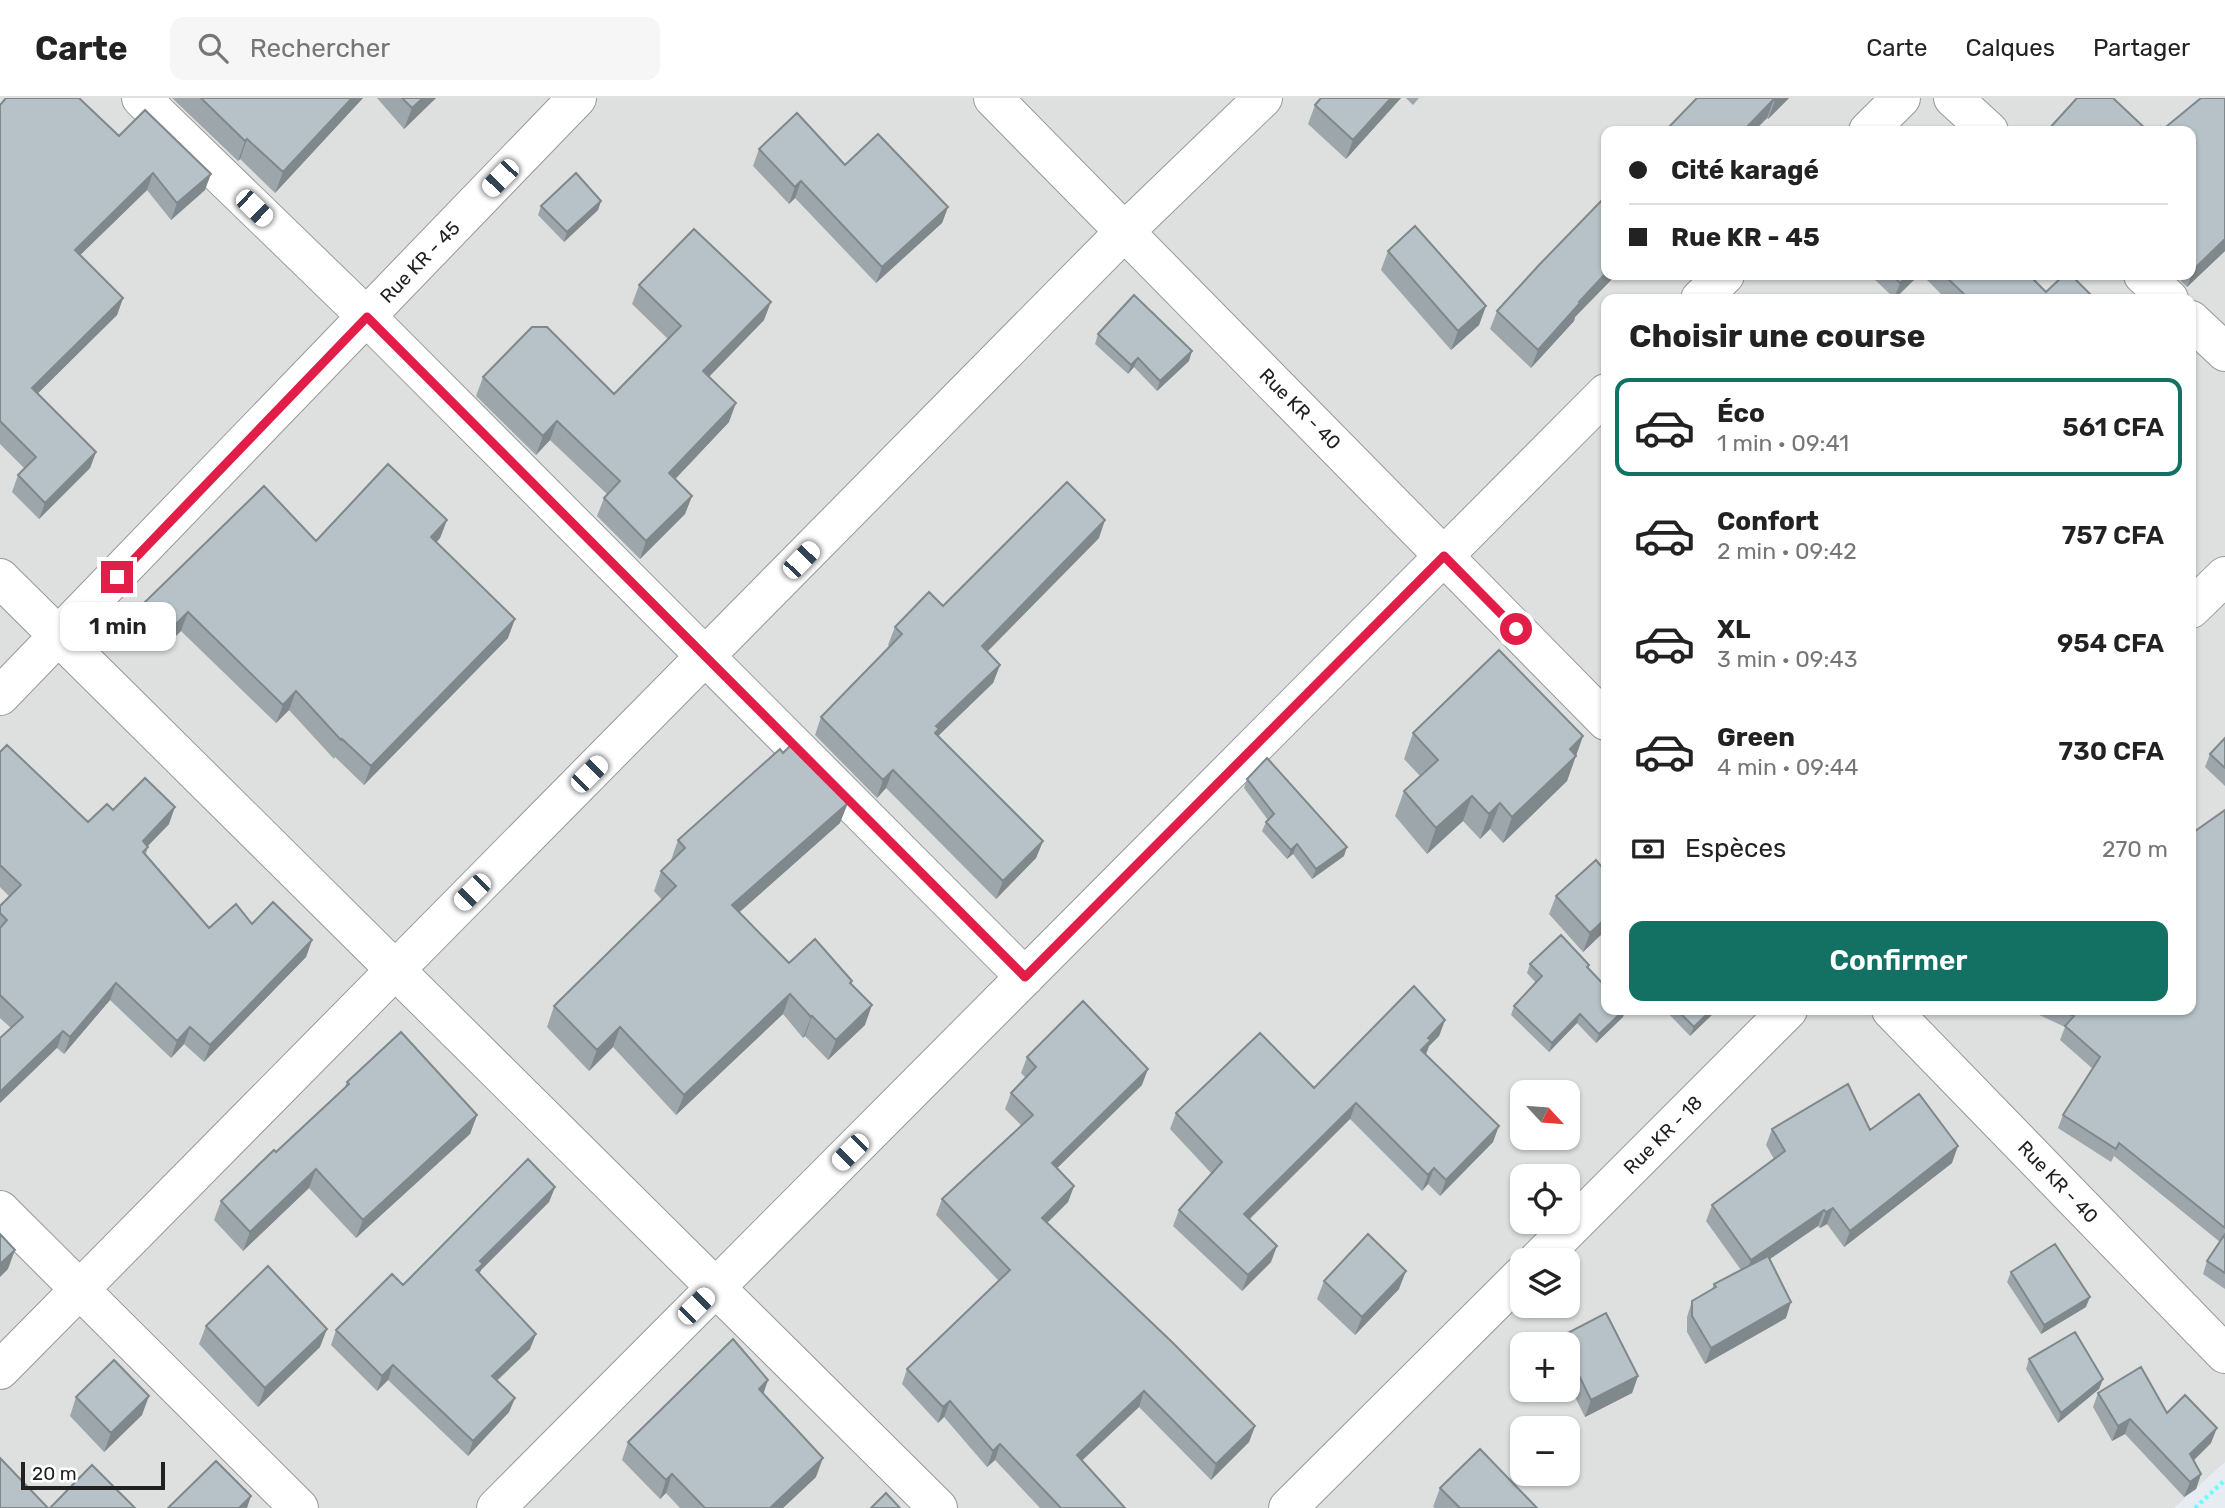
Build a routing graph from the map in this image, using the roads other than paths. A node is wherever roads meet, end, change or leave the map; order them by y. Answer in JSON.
{"nodes":[{"id":1,"x":141,"y":98,"type":"edge"},
{"id":2,"x":577,"y":98,"type":"edge"},
{"id":3,"x":993,"y":98,"type":"edge"},
{"id":4,"x":1263,"y":98,"type":"edge"},
{"id":5,"x":1901,"y":98,"type":"edge"},
{"id":6,"x":1953,"y":98,"type":"edge"},
{"id":7,"x":1873,"y":126,"type":"edge"},
{"id":8,"x":1984,"y":126,"type":"edge"},
{"id":9,"x":1124,"y":232,"type":"junction"},
{"id":10,"x":1720,"y":280,"type":"edge"},
{"id":11,"x":2148,"y":280,"type":"edge"},
{"id":12,"x":1705,"y":294,"type":"edge"},
{"id":13,"x":2164,"y":294,"type":"edge"},
{"id":14,"x":367,"y":317,"type":"junction"},
{"id":15,"x":2196,"y":325,"type":"edge"},
{"id":16,"x":2225,"y":352,"type":"edge"},
{"id":17,"x":1601,"y":398,"type":"edge"},
{"id":18,"x":1444,"y":556,"type":"junction"},
{"id":19,"x":2225,"y":576,"type":"edge"},
{"id":20,"x":0,"y":578,"type":"edge"},
{"id":21,"x":2196,"y":605,"type":"edge"},
{"id":22,"x":59,"y":636,"type":"junction"},
{"id":23,"x":706,"y":657,"type":"junction"},
{"id":24,"x":0,"y":696,"type":"edge"},
{"id":25,"x":1601,"y":716,"type":"edge"},
{"id":26,"x":395,"y":971,"type":"junction"},
{"id":27,"x":1025,"y":977,"type":"junction"},
{"id":28,"x":1783,"y":1015,"type":"edge"},
{"id":29,"x":1896,"y":1015,"type":"edge"},
{"id":30,"x":0,"y":1210,"type":"edge"},
{"id":31,"x":1550,"y":1248,"type":"edge"},
{"id":32,"x":1510,"y":1287,"type":"edge"},
{"id":33,"x":715,"y":1288,"type":"junction"},
{"id":34,"x":79,"y":1289,"type":"junction"},
{"id":35,"x":2225,"y":1354,"type":"edge"},
{"id":36,"x":0,"y":1370,"type":"edge"},
{"id":37,"x":299,"y":1508,"type":"edge"},
{"id":38,"x":496,"y":1508,"type":"edge"},
{"id":39,"x":939,"y":1508,"type":"edge"},
{"id":40,"x":1289,"y":1508,"type":"edge"}],
"edges":[{"from":1,"to":14,"type":"street"},
{"from":2,"to":14,"type":"street","name":"Rue KR - 45"},
{"from":3,"to":9,"type":"street","name":"Rue KR - 40"},
{"from":4,"to":9,"type":"street"},
{"from":5,"to":7,"type":"street"},
{"from":6,"to":8,"type":"street"},
{"from":9,"to":18,"type":"street","name":"Rue KR - 40"},
{"from":9,"to":23,"type":"street"},
{"from":10,"to":12,"type":"street"},
{"from":11,"to":13,"type":"street"},
{"from":14,"to":22,"type":"street","name":"Rue KR - 45"},
{"from":14,"to":23,"type":"street"},
{"from":15,"to":16,"type":"street"},
{"from":17,"to":18,"type":"street"},
{"from":18,"to":25,"type":"street","name":"Rue KR - 40"},
{"from":18,"to":27,"type":"street"},
{"from":19,"to":21,"type":"street"},
{"from":20,"to":22,"type":"street"},
{"from":22,"to":24,"type":"street","name":"Rue KR - 45"},
{"from":22,"to":26,"type":"street"},
{"from":23,"to":26,"type":"street"},
{"from":23,"to":27,"type":"street"},
{"from":26,"to":33,"type":"street"},
{"from":26,"to":34,"type":"street"},
{"from":27,"to":33,"type":"street"},
{"from":28,"to":31,"type":"street","name":"Rue KR - 18"},
{"from":29,"to":35,"type":"street","name":"Rue KR - 40"},
{"from":30,"to":34,"type":"street"},
{"from":32,"to":40,"type":"street"},
{"from":33,"to":38,"type":"street"},
{"from":33,"to":39,"type":"street"},
{"from":34,"to":36,"type":"street"},
{"from":34,"to":37,"type":"street"}]}
